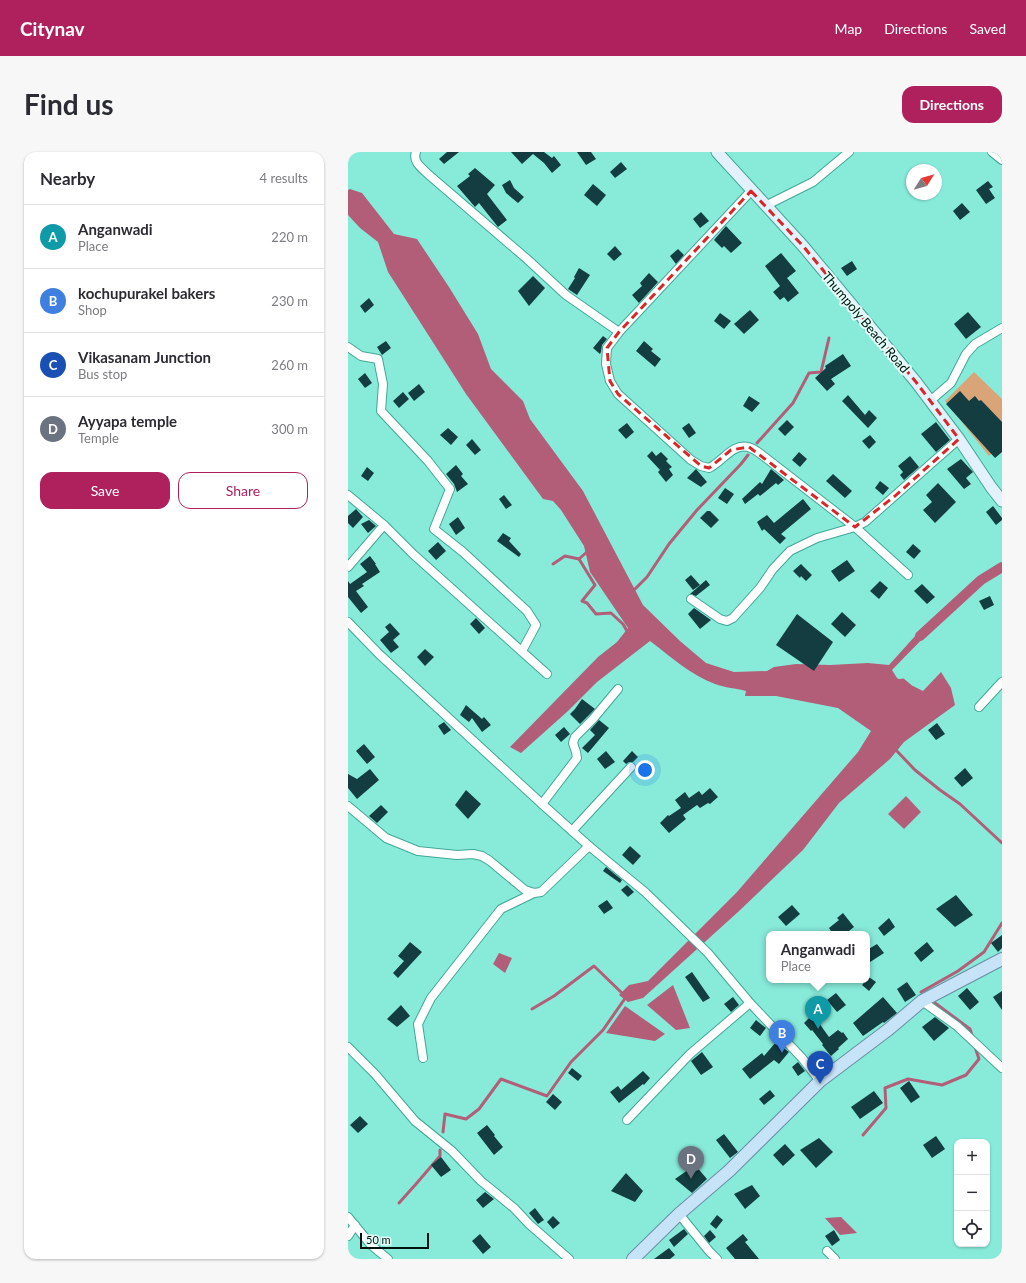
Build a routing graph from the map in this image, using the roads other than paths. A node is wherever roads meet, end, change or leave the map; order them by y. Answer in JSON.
{"nodes":[{"id":1,"x":416,"y":152,"type":"edge"},
{"id":2,"x":717,"y":152,"type":"edge"},
{"id":3,"x":849,"y":152,"type":"edge"},
{"id":4,"x":992,"y":152,"type":"edge"},
{"id":5,"x":1002,"y":160,"type":"edge"},
{"id":6,"x":751,"y":191,"type":"junction"},
{"id":7,"x":765,"y":206,"type":"junction"},
{"id":8,"x":1002,"y":328,"type":"edge"},
{"id":9,"x":619,"y":332,"type":"junction"},
{"id":10,"x":348,"y":347,"type":"edge"},
{"id":11,"x":930,"y":401,"type":"junction"},
{"id":12,"x":959,"y":439,"type":"junction"},
{"id":13,"x":348,"y":495,"type":"edge"},
{"id":14,"x":1002,"y":501,"type":"edge"},
{"id":15,"x":384,"y":526,"type":"junction"},
{"id":16,"x":855,"y":527,"type":"junction"},
{"id":17,"x":348,"y":567,"type":"edge"},
{"id":18,"x":908,"y":575,"type":"dead end"},
{"id":19,"x":691,"y":599,"type":"dead end"},
{"id":20,"x":348,"y":622,"type":"edge"},
{"id":21,"x":522,"y":651,"type":"junction"},
{"id":22,"x":547,"y":674,"type":"dead end"},
{"id":23,"x":1002,"y":682,"type":"edge"},
{"id":24,"x":618,"y":689,"type":"dead end"},
{"id":25,"x":979,"y":707,"type":"dead end"},
{"id":26,"x":631,"y":767,"type":"dead end"},
{"id":27,"x":542,"y":804,"type":"junction"},
{"id":28,"x":348,"y":806,"type":"edge"},
{"id":29,"x":572,"y":831,"type":"junction"},
{"id":30,"x":589,"y":846,"type":"junction"},
{"id":31,"x":534,"y":893,"type":"junction"},
{"id":32,"x":1002,"y":959,"type":"edge"},
{"id":33,"x":922,"y":1001,"type":"junction"},
{"id":34,"x":750,"y":1003,"type":"junction"},
{"id":35,"x":348,"y":1047,"type":"edge"},
{"id":36,"x":423,"y":1058,"type":"dead end"},
{"id":37,"x":1002,"y":1068,"type":"edge"},
{"id":38,"x":820,"y":1081,"type":"junction"},
{"id":39,"x":627,"y":1120,"type":"dead end"},
{"id":40,"x":679,"y":1214,"type":"junction"},
{"id":41,"x":348,"y":1217,"type":"edge"},
{"id":42,"x":355,"y":1225,"type":"junction"},
{"id":43,"x":348,"y":1236,"type":"edge"},
{"id":44,"x":827,"y":1251,"type":"dead end"},
{"id":45,"x":388,"y":1259,"type":"edge"},
{"id":46,"x":569,"y":1259,"type":"edge"},
{"id":47,"x":633,"y":1259,"type":"edge"},
{"id":48,"x":717,"y":1259,"type":"edge"},
{"id":49,"x":836,"y":1259,"type":"edge"}],
"edges":[{"from":1,"to":9,"type":"street"},
{"from":2,"to":6,"type":"main road","name":"Thumpoly Beach Road"},
{"from":3,"to":7,"type":"street"},
{"from":4,"to":5,"type":"street"},
{"from":6,"to":7,"type":"main road","name":"Thumpoly Beach Road"},
{"from":6,"to":9,"type":"street"},
{"from":7,"to":11,"type":"main road","name":"Thumpoly Beach Road"},
{"from":8,"to":11,"type":"street"},
{"from":9,"to":16,"type":"street"},
{"from":10,"to":21,"type":"street"},
{"from":11,"to":12,"type":"main road","name":"Thumpoly Beach Road"},
{"from":12,"to":14,"type":"main road","name":"Thumpoly Beach Road"},
{"from":12,"to":16,"type":"street"},
{"from":13,"to":15,"type":"street"},
{"from":15,"to":17,"type":"street"},
{"from":15,"to":21,"type":"street"},
{"from":16,"to":18,"type":"street"},
{"from":16,"to":19,"type":"street"},
{"from":20,"to":27,"type":"street"},
{"from":21,"to":22,"type":"street"},
{"from":23,"to":25,"type":"street"},
{"from":24,"to":27,"type":"street"},
{"from":26,"to":29,"type":"street"},
{"from":27,"to":29,"type":"street"},
{"from":28,"to":31,"type":"street"},
{"from":29,"to":30,"type":"street"},
{"from":30,"to":31,"type":"street"},
{"from":30,"to":34,"type":"street"},
{"from":31,"to":36,"type":"street"},
{"from":32,"to":33,"type":"main road"},
{"from":33,"to":37,"type":"street"},
{"from":33,"to":38,"type":"main road"},
{"from":34,"to":38,"type":"street"},
{"from":34,"to":39,"type":"street"},
{"from":35,"to":46,"type":"street"},
{"from":38,"to":40,"type":"main road"},
{"from":40,"to":47,"type":"main road"},
{"from":40,"to":48,"type":"street"},
{"from":41,"to":42,"type":"street"},
{"from":42,"to":43,"type":"street"},
{"from":42,"to":45,"type":"street"},
{"from":44,"to":49,"type":"street"}]}
